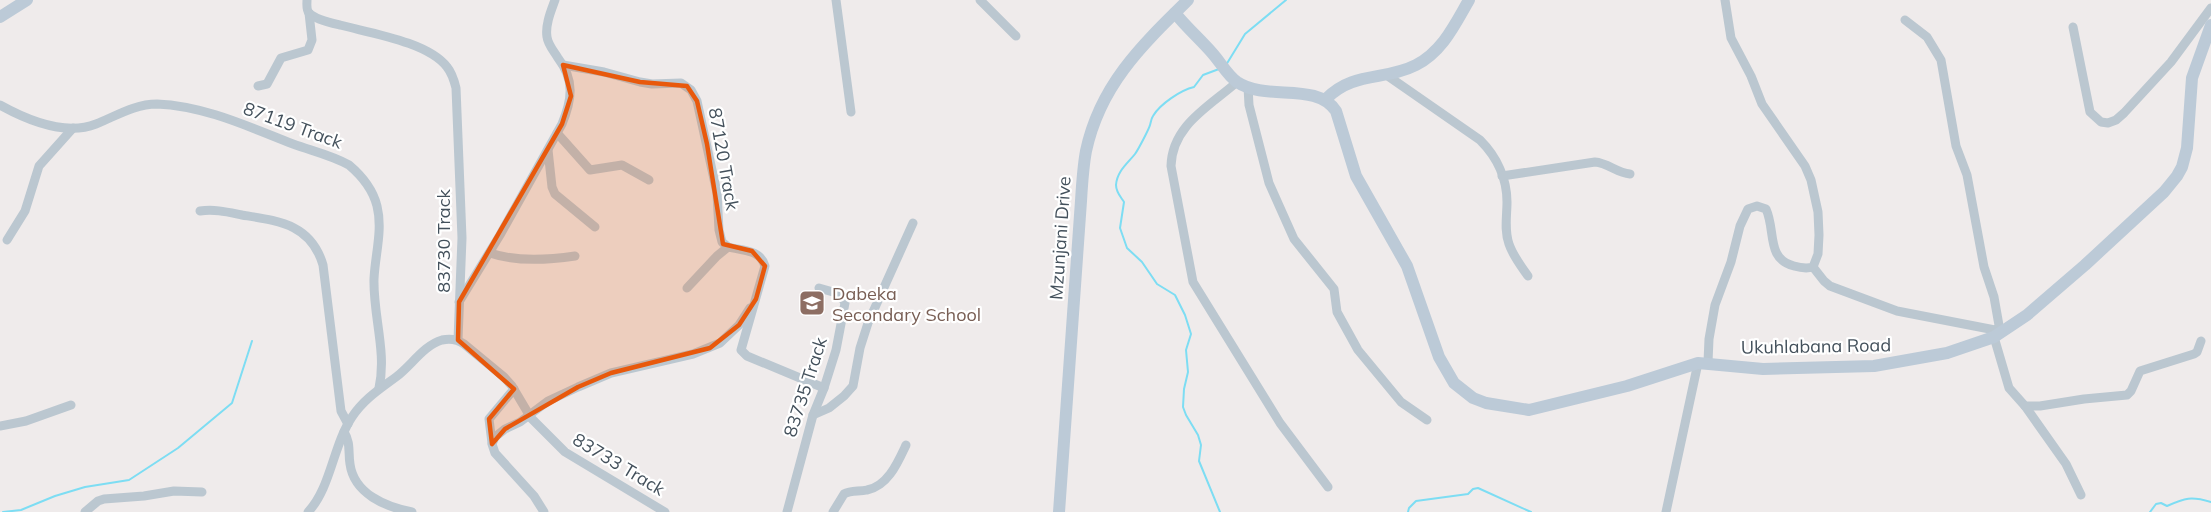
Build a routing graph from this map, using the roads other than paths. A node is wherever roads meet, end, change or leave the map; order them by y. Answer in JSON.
{"nodes":[{"id":1,"x":27,"y":0,"type":"edge"},
{"id":2,"x":307,"y":0,"type":"edge"},
{"id":3,"x":555,"y":0,"type":"edge"},
{"id":4,"x":836,"y":0,"type":"edge"},
{"id":5,"x":980,"y":0,"type":"edge"},
{"id":6,"x":1188,"y":0,"type":"edge"},
{"id":7,"x":1469,"y":0,"type":"edge"},
{"id":8,"x":1725,"y":0,"type":"edge"},
{"id":9,"x":2211,"y":8,"type":"edge"},
{"id":10,"x":309,"y":13,"type":"junction"},
{"id":11,"x":1175,"y":13,"type":"junction"},
{"id":12,"x":0,"y":17,"type":"edge"},
{"id":13,"x":1905,"y":20,"type":"dead end"},
{"id":14,"x":2211,"y":25,"type":"edge"},
{"id":15,"x":2073,"y":27,"type":"dead end"},
{"id":16,"x":1016,"y":36,"type":"dead end"},
{"id":17,"x":563,"y":65,"type":"junction"},
{"id":18,"x":1385,"y":74,"type":"junction"},
{"id":19,"x":1238,"y":82,"type":"junction"},
{"id":20,"x":258,"y":86,"type":"dead end"},
{"id":21,"x":1326,"y":99,"type":"junction"},
{"id":22,"x":0,"y":105,"type":"edge"},
{"id":23,"x":851,"y":112,"type":"dead end"},
{"id":24,"x":73,"y":128,"type":"junction"},
{"id":25,"x":557,"y":133,"type":"junction"},
{"id":26,"x":548,"y":150,"type":"junction"},
{"id":27,"x":1630,"y":174,"type":"dead end"},
{"id":28,"x":1502,"y":176,"type":"junction"},
{"id":29,"x":649,"y":180,"type":"dead end"},
{"id":30,"x":200,"y":211,"type":"dead end"},
{"id":31,"x":913,"y":223,"type":"dead end"},
{"id":32,"x":595,"y":227,"type":"dead end"},
{"id":33,"x":7,"y":240,"type":"dead end"},
{"id":34,"x":728,"y":247,"type":"junction"},
{"id":35,"x":489,"y":253,"type":"junction"},
{"id":36,"x":575,"y":256,"type":"dead end"},
{"id":37,"x":1813,"y":267,"type":"junction"},
{"id":38,"x":1528,"y":276,"type":"dead end"},
{"id":39,"x":687,"y":288,"type":"dead end"},
{"id":40,"x":819,"y":288,"type":"dead end"},
{"id":41,"x":756,"y":299,"type":"junction"},
{"id":42,"x":459,"y":302,"type":"junction"},
{"id":43,"x":1997,"y":334,"type":"junction"},
{"id":44,"x":458,"y":340,"type":"junction"},
{"id":45,"x":2201,"y":341,"type":"dead end"},
{"id":46,"x":1703,"y":362,"type":"junction"},
{"id":47,"x":379,"y":388,"type":"junction"},
{"id":48,"x":824,"y":388,"type":"junction"},
{"id":49,"x":514,"y":389,"type":"junction"},
{"id":50,"x":70,"y":405,"type":"dead end"},
{"id":51,"x":2025,"y":406,"type":"junction"},
{"id":52,"x":529,"y":414,"type":"junction"},
{"id":53,"x":813,"y":415,"type":"junction"},
{"id":54,"x":1427,"y":420,"type":"dead end"},
{"id":55,"x":0,"y":426,"type":"edge"},
{"id":56,"x":346,"y":428,"type":"junction"},
{"id":57,"x":492,"y":444,"type":"junction"},
{"id":58,"x":906,"y":445,"type":"dead end"},
{"id":59,"x":1328,"y":486,"type":"dead end"},
{"id":60,"x":202,"y":492,"type":"dead end"},
{"id":61,"x":2081,"y":495,"type":"dead end"},
{"id":62,"x":85,"y":512,"type":"edge"},
{"id":63,"x":308,"y":512,"type":"edge"},
{"id":64,"x":412,"y":512,"type":"edge"},
{"id":65,"x":544,"y":512,"type":"edge"},
{"id":66,"x":665,"y":512,"type":"edge"},
{"id":67,"x":786,"y":512,"type":"edge"},
{"id":68,"x":833,"y":512,"type":"edge"},
{"id":69,"x":1059,"y":512,"type":"edge"},
{"id":70,"x":1666,"y":512,"type":"edge"}],
"edges":[{"from":1,"to":12,"type":"street"},
{"from":2,"to":10,"type":"street"},
{"from":3,"to":17,"type":"street"},
{"from":4,"to":23,"type":"street"},
{"from":5,"to":16,"type":"street"},
{"from":6,"to":11,"type":"street","name":"Mzunjani Drive"},
{"from":7,"to":18,"type":"street"},
{"from":8,"to":37,"type":"street"},
{"from":9,"to":15,"type":"street"},
{"from":10,"to":20,"type":"street"},
{"from":10,"to":42,"type":"street","name":"83730 Track"},
{"from":11,"to":19,"type":"street"},
{"from":11,"to":69,"type":"street","name":"Mzunjani Drive"},
{"from":13,"to":43,"type":"street"},
{"from":14,"to":43,"type":"street","name":"Ukuhlabana Road"},
{"from":17,"to":25,"type":"street"},
{"from":17,"to":34,"type":"street","name":"87120 Track"},
{"from":18,"to":21,"type":"street"},
{"from":18,"to":28,"type":"street"},
{"from":19,"to":21,"type":"street"},
{"from":19,"to":54,"type":"street"},
{"from":19,"to":59,"type":"street"},
{"from":21,"to":46,"type":"street","name":"Ukuhlabana Road"},
{"from":22,"to":24,"type":"street","name":"87119 Track"},
{"from":24,"to":33,"type":"street"},
{"from":24,"to":47,"type":"street","name":"87119 Track"},
{"from":25,"to":26,"type":"street"},
{"from":25,"to":29,"type":"street"},
{"from":26,"to":32,"type":"street"},
{"from":26,"to":35,"type":"street"},
{"from":27,"to":28,"type":"street"},
{"from":28,"to":38,"type":"street"},
{"from":30,"to":56,"type":"street"},
{"from":31,"to":53,"type":"street"},
{"from":34,"to":39,"type":"street"},
{"from":34,"to":41,"type":"street"},
{"from":35,"to":36,"type":"street"},
{"from":35,"to":42,"type":"street"},
{"from":37,"to":43,"type":"street"},
{"from":37,"to":46,"type":"street"},
{"from":40,"to":48,"type":"street","name":"83735 Track"},
{"from":41,"to":48,"type":"street"},
{"from":41,"to":52,"type":"street"},
{"from":42,"to":44,"type":"street","name":"83730 Track"},
{"from":43,"to":46,"type":"street","name":"Ukuhlabana Road"},
{"from":43,"to":51,"type":"street"},
{"from":44,"to":47,"type":"street"},
{"from":44,"to":49,"type":"street","name":"83733 Track"},
{"from":45,"to":51,"type":"street"},
{"from":46,"to":70,"type":"street"},
{"from":47,"to":56,"type":"street"},
{"from":48,"to":53,"type":"street","name":"83735 Track"},
{"from":49,"to":52,"type":"street","name":"83733 Track"},
{"from":49,"to":57,"type":"street"},
{"from":50,"to":55,"type":"street"},
{"from":51,"to":61,"type":"street"},
{"from":52,"to":57,"type":"street"},
{"from":52,"to":66,"type":"street","name":"83733 Track"},
{"from":53,"to":67,"type":"street","name":"83735 Track"},
{"from":56,"to":63,"type":"street"},
{"from":56,"to":64,"type":"street"},
{"from":57,"to":65,"type":"street"},
{"from":58,"to":68,"type":"street"},
{"from":60,"to":62,"type":"street"}]}
